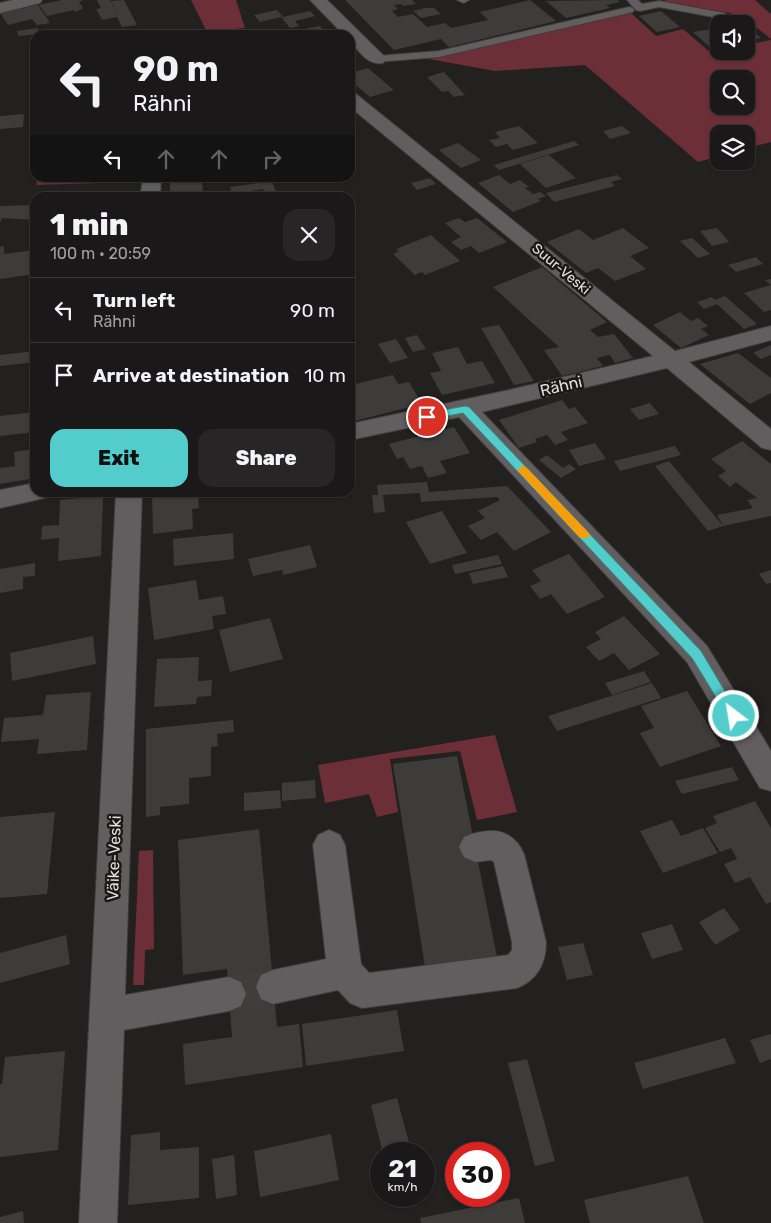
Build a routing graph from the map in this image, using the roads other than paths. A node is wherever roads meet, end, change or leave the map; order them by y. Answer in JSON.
{"nodes":[{"id":1,"x":34,"y":0,"type":"edge"},
{"id":2,"x":318,"y":0,"type":"edge"},
{"id":3,"x":630,"y":5,"type":"edge"},
{"id":4,"x":0,"y":8,"type":"edge"},
{"id":5,"x":719,"y":15,"type":"edge"},
{"id":6,"x":348,"y":30,"type":"edge"},
{"id":7,"x":355,"y":37,"type":"edge"},
{"id":8,"x":377,"y":59,"type":"junction"},
{"id":9,"x":359,"y":63,"type":"dead end"},
{"id":10,"x":355,"y":102,"type":"edge"},
{"id":11,"x":771,"y":333,"type":"edge"},
{"id":12,"x":671,"y":360,"type":"junction"},
{"id":13,"x":465,"y":409,"type":"junction"},
{"id":14,"x":355,"y":431,"type":"edge"},
{"id":15,"x":771,"y":442,"type":"edge"},
{"id":16,"x":30,"y":493,"type":"edge"},
{"id":17,"x":129,"y":497,"type":"edge"},
{"id":18,"x":0,"y":499,"type":"edge"},
{"id":19,"x":771,"y":778,"type":"edge"},
{"id":20,"x":329,"y":845,"type":"dead end"},
{"id":21,"x":475,"y":847,"type":"dead end"},
{"id":22,"x":345,"y":972,"type":"junction"},
{"id":23,"x":273,"y":987,"type":"tunnel mouth"},
{"id":24,"x":229,"y":994,"type":"tunnel mouth"},
{"id":25,"x":107,"y":1016,"type":"junction"},
{"id":26,"x":98,"y":1223,"type":"edge"}],
"edges":[{"from":1,"to":4,"type":"street"},
{"from":2,"to":6,"type":"street"},
{"from":3,"to":5,"type":"lane"},
{"from":3,"to":8,"type":"lane"},
{"from":7,"to":8,"type":"street"},
{"from":8,"to":9,"type":"street"},
{"from":10,"to":12,"type":"street","name":"Suur-Veski"},
{"from":11,"to":12,"type":"street","name":"Rähni"},
{"from":12,"to":13,"type":"street","name":"Rähni"},
{"from":12,"to":15,"type":"street","name":"Suur-Veski"},
{"from":13,"to":14,"type":"street","name":"Rähni"},
{"from":13,"to":19,"type":"street"},
{"from":16,"to":18,"type":"street"},
{"from":17,"to":25,"type":"street","name":"Väike-Veski"},
{"from":20,"to":22,"type":"street"},
{"from":21,"to":22,"type":"street"},
{"from":22,"to":23,"type":"street"},
{"from":24,"to":25,"type":"street"},
{"from":25,"to":26,"type":"street","name":"Väike-Veski"}]}
